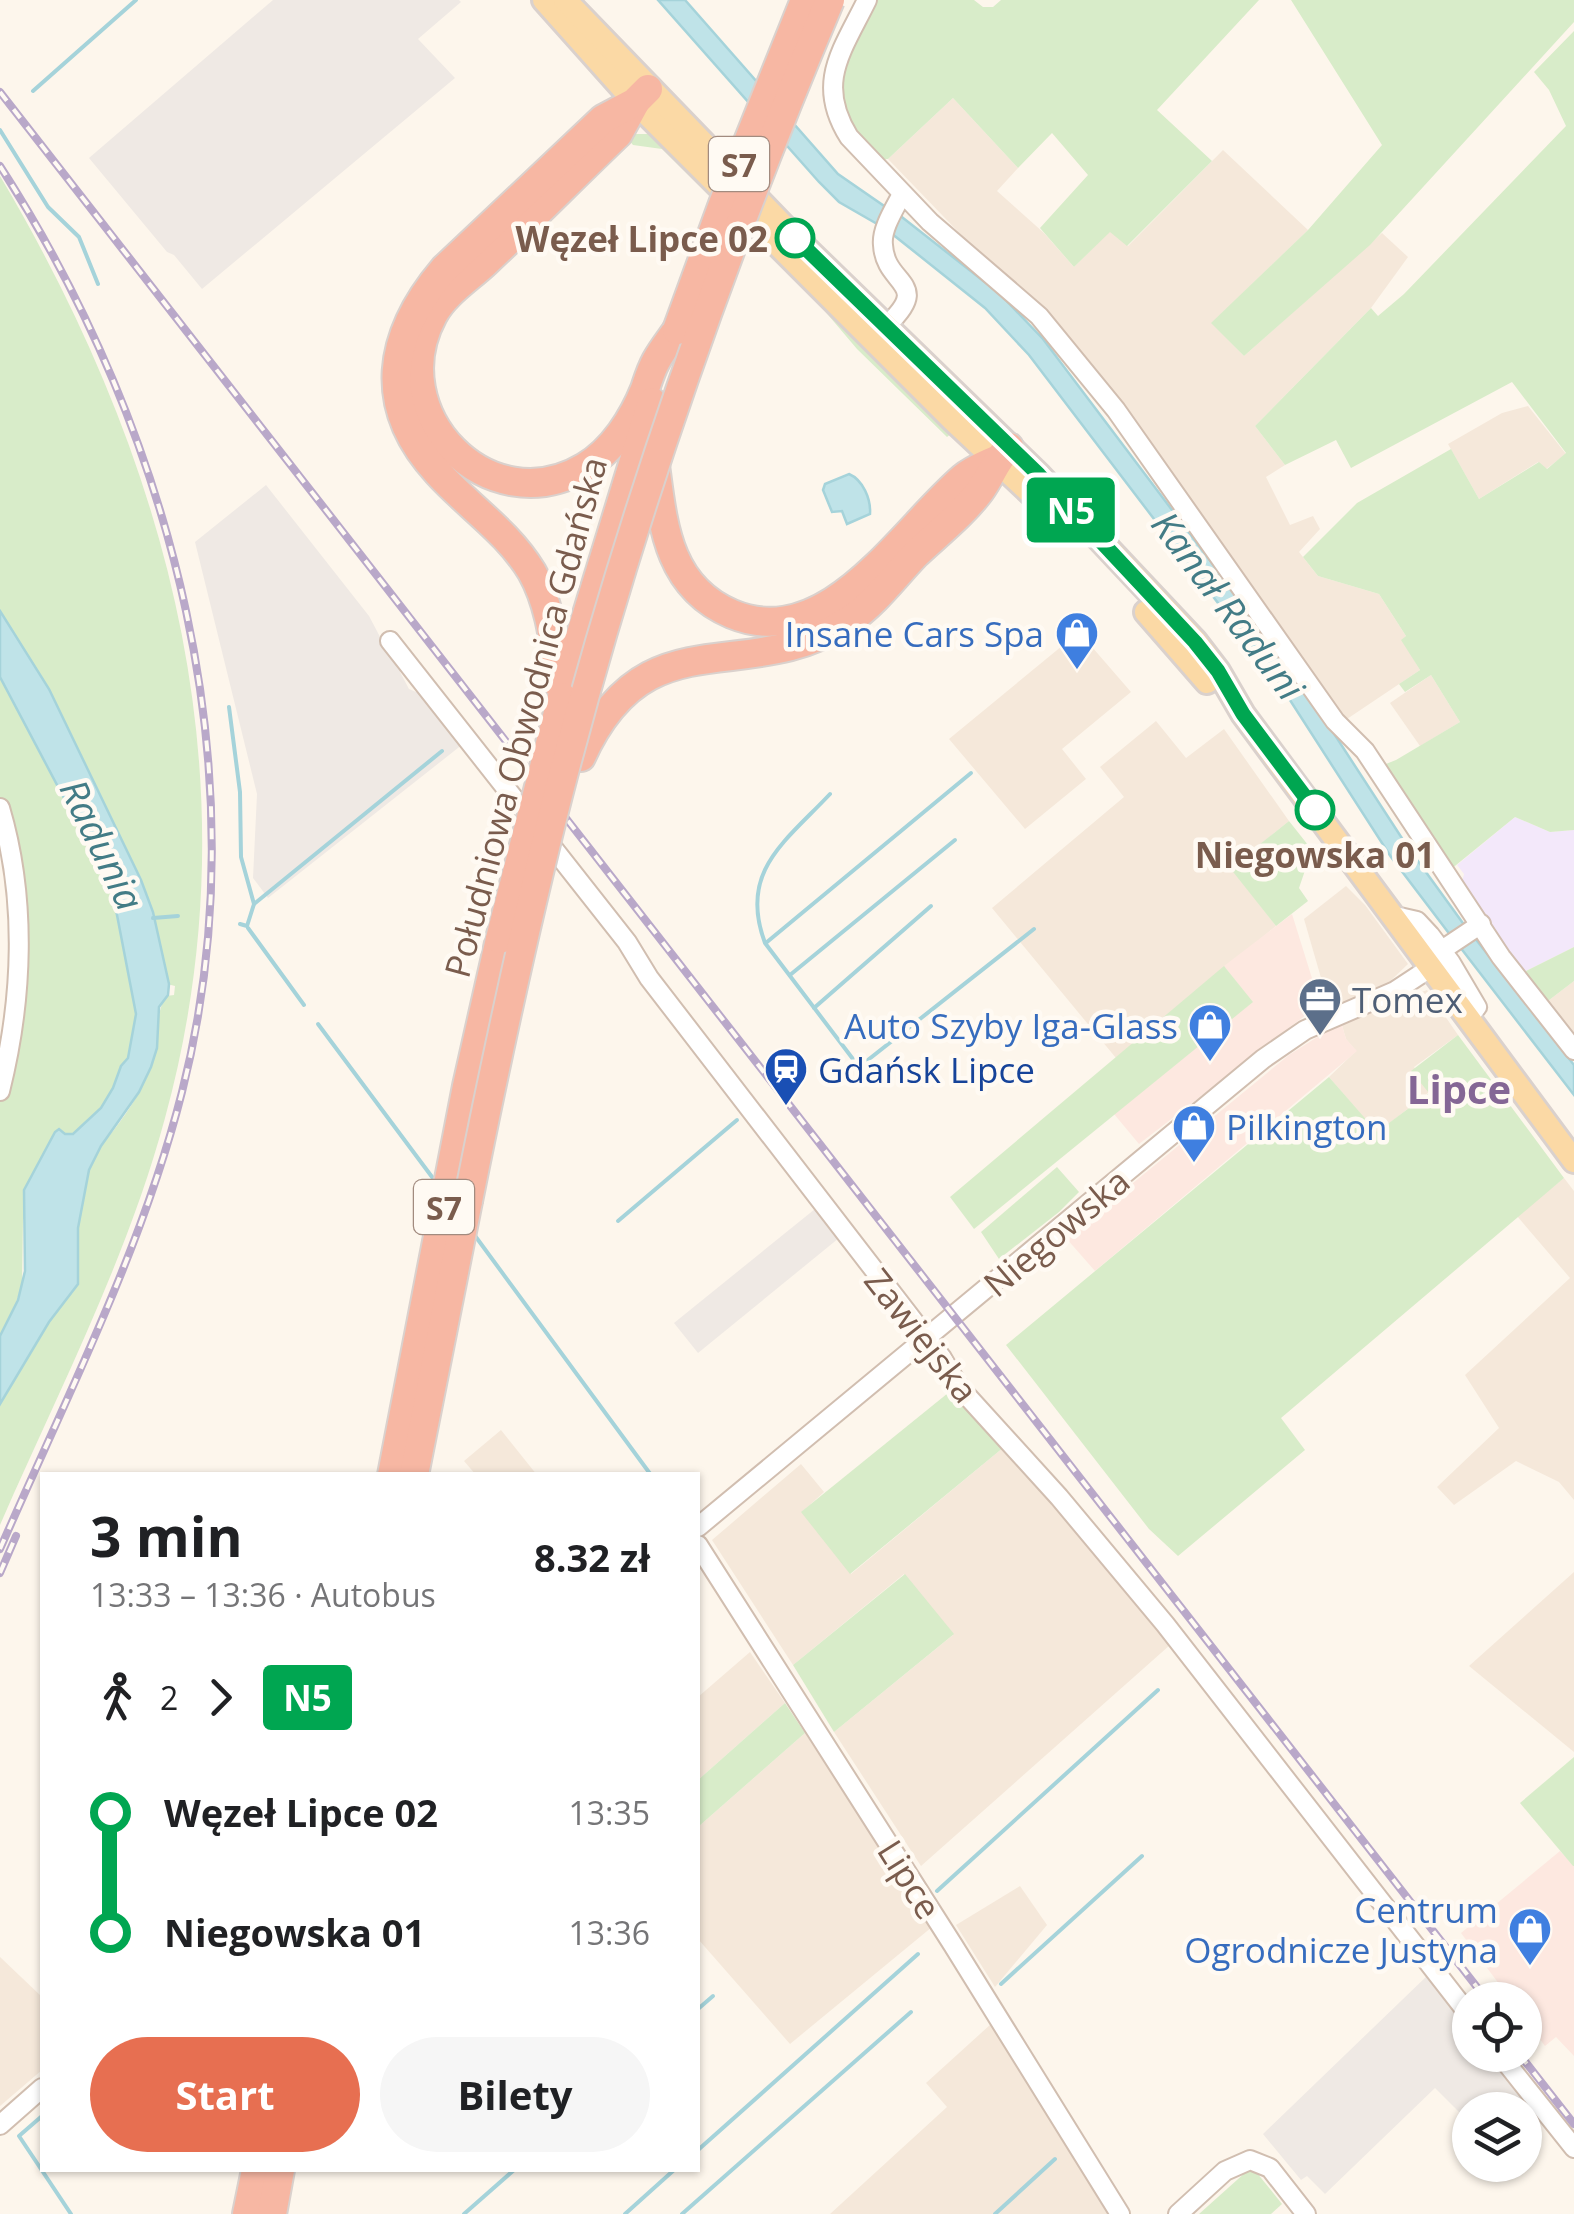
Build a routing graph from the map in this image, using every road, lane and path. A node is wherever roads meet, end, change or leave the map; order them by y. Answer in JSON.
{"nodes":[{"id":1,"x":544,"y":0,"type":"edge"},
{"id":2,"x":565,"y":0,"type":"edge"},
{"id":3,"x":805,"y":0,"type":"edge"},
{"id":4,"x":830,"y":0,"type":"edge"},
{"id":5,"x":866,"y":0,"type":"edge"},
{"id":6,"x":642,"y":96,"type":"junction"},
{"id":7,"x":541,"y":192,"type":"junction"},
{"id":8,"x":899,"y":200,"type":"junction"},
{"id":9,"x":887,"y":326,"type":"junction"},
{"id":10,"x":678,"y":330,"type":"junction"},
{"id":11,"x":1002,"y":453,"type":"junction"},
{"id":12,"x":655,"y":466,"type":"junction"},
{"id":13,"x":945,"y":511,"type":"junction"},
{"id":14,"x":390,"y":641,"type":"dead end"},
{"id":15,"x":562,"y":697,"type":"junction"},
{"id":16,"x":0,"y":808,"type":"edge"},
{"id":17,"x":550,"y":826,"type":"junction"},
{"id":18,"x":1477,"y":926,"type":"junction"},
{"id":19,"x":1442,"y":953,"type":"junction"},
{"id":20,"x":1574,"y":1050,"type":"edge"},
{"id":21,"x":0,"y":1091,"type":"edge"},
{"id":22,"x":1574,"y":1161,"type":"edge"},
{"id":23,"x":926,"y":1339,"type":"junction"},
{"id":24,"x":393,"y":1472,"type":"edge"},
{"id":25,"x":415,"y":1472,"type":"edge"},
{"id":26,"x":700,"y":1525,"type":"edge"},
{"id":27,"x":700,"y":1549,"type":"edge"},
{"id":28,"x":1452,"y":1993,"type":"edge"},
{"id":29,"x":1514,"y":2072,"type":"edge"},
{"id":30,"x":40,"y":2090,"type":"edge"},
{"id":31,"x":0,"y":2126,"type":"edge"},
{"id":32,"x":1574,"y":2148,"type":"edge"},
{"id":33,"x":256,"y":2172,"type":"edge"},
{"id":34,"x":280,"y":2172,"type":"edge"},
{"id":35,"x":247,"y":2214,"type":"edge"},
{"id":36,"x":272,"y":2214,"type":"edge"},
{"id":37,"x":1120,"y":2214,"type":"edge"},
{"id":38,"x":1178,"y":2214,"type":"edge"},
{"id":39,"x":1306,"y":2214,"type":"edge"}],
"edges":[{"from":1,"to":6,"type":"main road"},
{"from":2,"to":6,"type":"main road"},
{"from":3,"to":10,"type":"highway","name":"Południowa Obwodnica Gdańska","number":"S7","bridge":true},
{"from":4,"to":12,"type":"highway","name":"Południowa Obwodnica Gdańska","number":"S7","bridge":true},
{"from":5,"to":8,"type":"street"},
{"from":6,"to":7,"type":"highway"},
{"from":6,"to":9,"type":"main road"},
{"from":6,"to":11,"type":"main road"},
{"from":7,"to":10,"type":"highway"},
{"from":7,"to":15,"type":"highway"},
{"from":8,"to":9,"type":"street"},
{"from":8,"to":18,"type":"street"},
{"from":9,"to":11,"type":"main road"},
{"from":10,"to":15,"type":"highway","name":"Południowa Obwodnica Gdańska","number":"S7"},
{"from":11,"to":13,"type":"highway"},
{"from":11,"to":19,"type":"main road"},
{"from":12,"to":13,"type":"highway"},
{"from":12,"to":17,"type":"highway","name":"Południowa Obwodnica Gdańska","number":"S7","bridge":true},
{"from":13,"to":17,"type":"highway","bridge":true},
{"from":14,"to":23,"type":"street","name":"Zawiejska"},
{"from":15,"to":24,"type":"highway","name":"Południowa Obwodnica Gdańska","number":"S7","bridge":true},
{"from":16,"to":21,"type":"street"},
{"from":17,"to":25,"type":"highway","name":"Południowa Obwodnica Gdańska","number":"S7","bridge":true},
{"from":18,"to":19,"type":"street","name":"Niegowska"},
{"from":18,"to":20,"type":"street"},
{"from":19,"to":22,"type":"main road"},
{"from":19,"to":23,"type":"street","name":"Niegowska"},
{"from":23,"to":26,"type":"street","name":"Niegowska"},
{"from":23,"to":28,"type":"street","name":"Zawiejska"},
{"from":27,"to":37,"type":"street","name":"Lipce"},
{"from":29,"to":32,"type":"street"},
{"from":30,"to":31,"type":"street"},
{"from":33,"to":35,"type":"highway"},
{"from":34,"to":36,"type":"highway"},
{"from":38,"to":39,"type":"street"}]}
